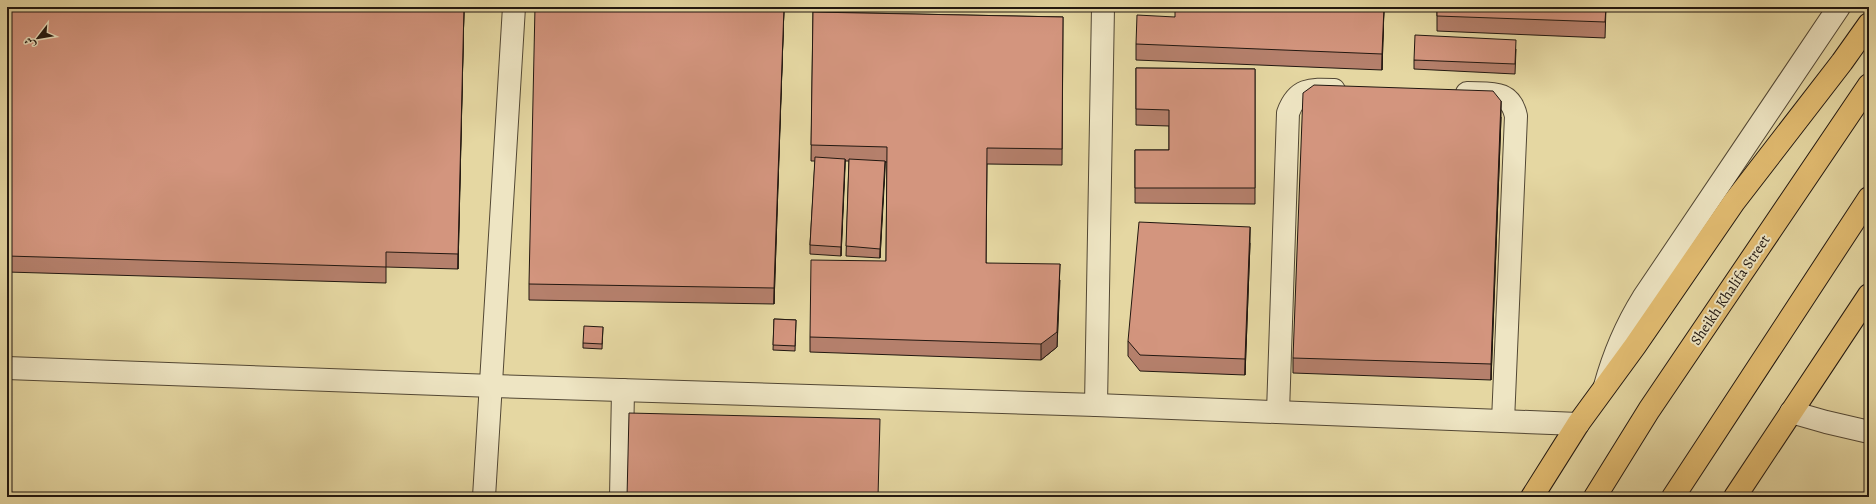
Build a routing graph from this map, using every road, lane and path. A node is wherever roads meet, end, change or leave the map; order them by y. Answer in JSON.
{"nodes":[{"id":1,"x":514,"y":7,"type":"edge"},
{"id":2,"x":1103,"y":7,"type":"edge"},
{"id":3,"x":1839,"y":7,"type":"edge"},
{"id":4,"x":1869,"y":24,"type":"edge"},
{"id":5,"x":1869,"y":86,"type":"edge"},
{"id":6,"x":1353,"y":90,"type":"edge"},
{"id":7,"x":1447,"y":93,"type":"edge"},
{"id":8,"x":1869,"y":198,"type":"edge"},
{"id":9,"x":1869,"y":295,"type":"edge"},
{"id":10,"x":7,"y":368,"type":"edge"},
{"id":11,"x":492,"y":386,"type":"junction"},
{"id":12,"x":1605,"y":389,"type":"junction"},
{"id":13,"x":623,"y":390,"type":"junction"},
{"id":14,"x":1096,"y":405,"type":"junction"},
{"id":15,"x":1278,"y":412,"type":"junction"},
{"id":16,"x":1791,"y":412,"type":"junction"},
{"id":17,"x":1503,"y":420,"type":"junction"},
{"id":18,"x":1578,"y":424,"type":"junction"},
{"id":19,"x":1869,"y":432,"type":"edge"},
{"id":20,"x":484,"y":497,"type":"edge"},
{"id":21,"x":621,"y":497,"type":"edge"},
{"id":22,"x":1532,"y":497,"type":"edge"},
{"id":23,"x":1595,"y":497,"type":"edge"},
{"id":24,"x":1673,"y":497,"type":"edge"},
{"id":25,"x":1735,"y":497,"type":"edge"}],
"edges":[{"from":1,"to":11,"type":"street"},
{"from":2,"to":14,"type":"street"},
{"from":3,"to":12,"type":"street"},
{"from":4,"to":12,"type":"main road"},
{"from":5,"to":23,"type":"main road","name":"Sheikh Khalifa Street"},
{"from":6,"to":15,"type":"street"},
{"from":7,"to":17,"type":"street"},
{"from":8,"to":24,"type":"main road"},
{"from":9,"to":16,"type":"main road"},
{"from":10,"to":11,"type":"street"},
{"from":11,"to":13,"type":"street"},
{"from":11,"to":20,"type":"street"},
{"from":12,"to":18,"type":"main road"},
{"from":13,"to":14,"type":"street"},
{"from":13,"to":21,"type":"street"},
{"from":14,"to":15,"type":"street"},
{"from":15,"to":17,"type":"street"},
{"from":16,"to":19,"type":"street"},
{"from":16,"to":25,"type":"main road"},
{"from":17,"to":18,"type":"street"},
{"from":18,"to":22,"type":"main road"}]}
